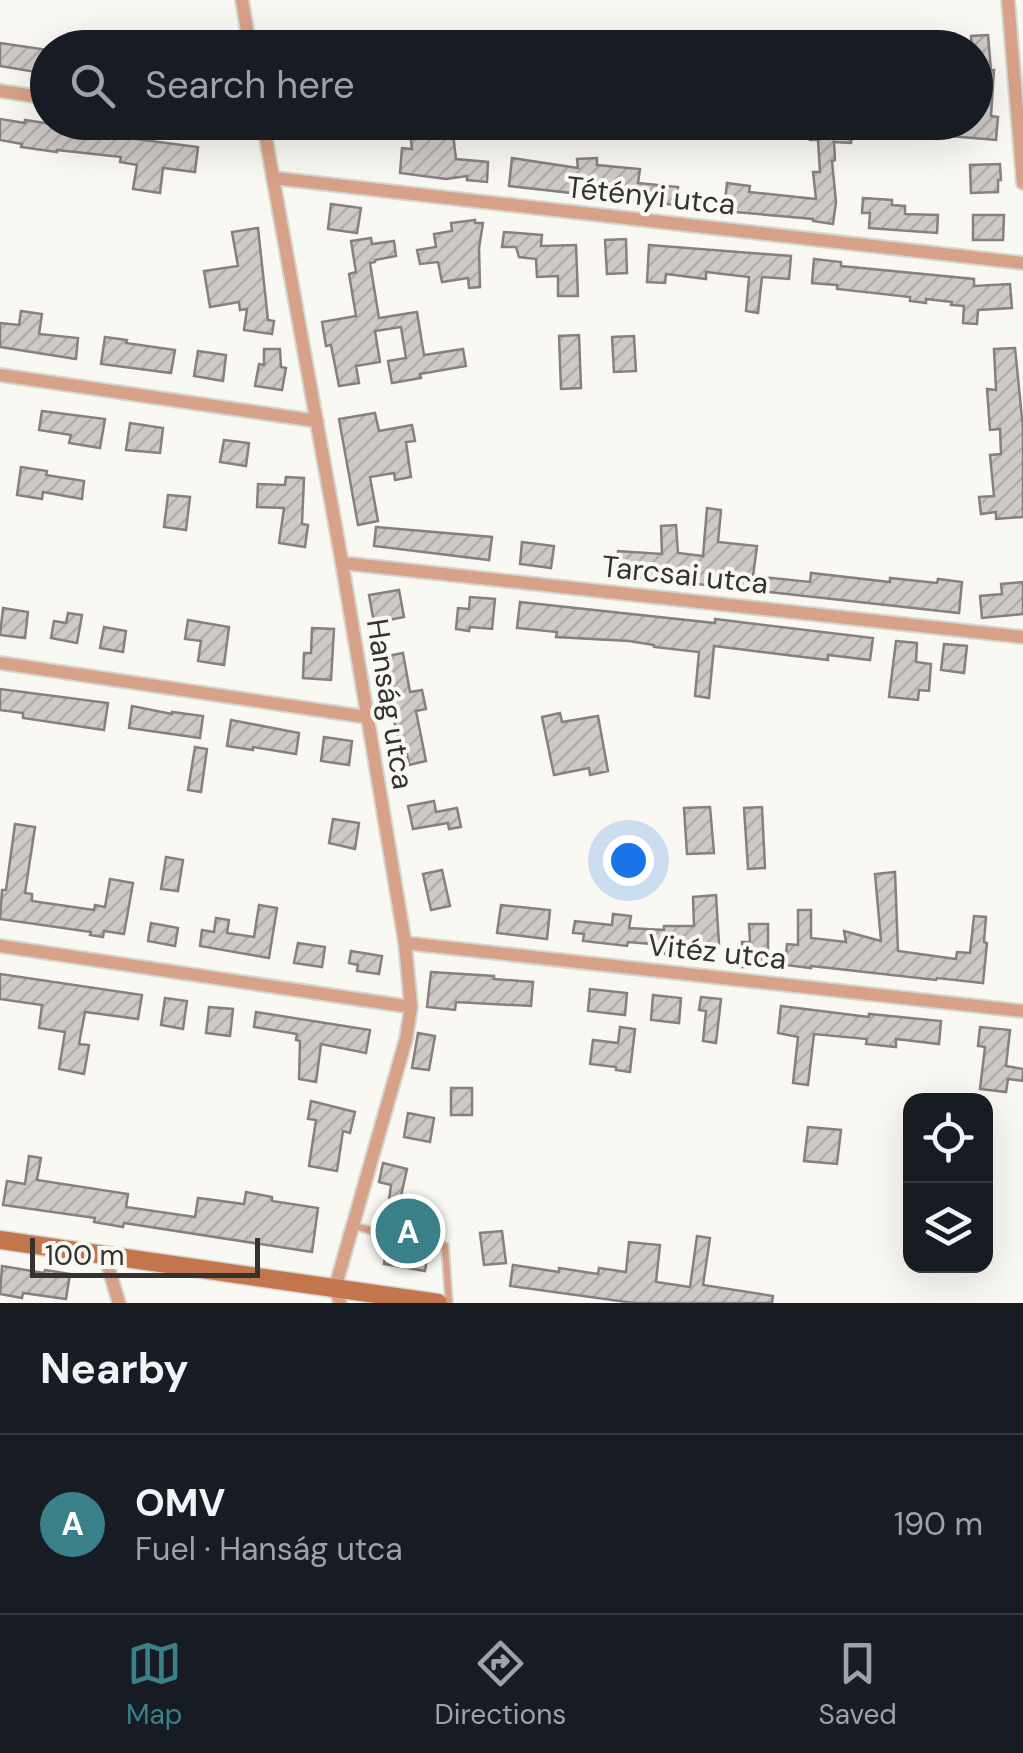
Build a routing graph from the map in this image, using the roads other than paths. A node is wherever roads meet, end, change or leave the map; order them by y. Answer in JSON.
{"nodes":[{"id":1,"x":242,"y":0,"type":"edge"},
{"id":2,"x":1008,"y":0,"type":"edge"},
{"id":3,"x":247,"y":30,"type":"edge"},
{"id":4,"x":0,"y":91,"type":"edge"},
{"id":5,"x":30,"y":95,"type":"edge"},
{"id":6,"x":266,"y":140,"type":"edge"},
{"id":7,"x":273,"y":178,"type":"junction"},
{"id":8,"x":1023,"y":182,"type":"edge"},
{"id":9,"x":1023,"y":263,"type":"edge"},
{"id":10,"x":0,"y":375,"type":"edge"},
{"id":11,"x":317,"y":420,"type":"junction"},
{"id":12,"x":342,"y":562,"type":"junction"},
{"id":13,"x":1023,"y":637,"type":"edge"},
{"id":14,"x":0,"y":663,"type":"edge"},
{"id":15,"x":366,"y":717,"type":"junction"},
{"id":16,"x":405,"y":943,"type":"junction"},
{"id":17,"x":0,"y":946,"type":"edge"},
{"id":18,"x":411,"y":1007,"type":"junction"},
{"id":19,"x":1023,"y":1011,"type":"edge"},
{"id":20,"x":353,"y":1225,"type":"junction"},
{"id":21,"x":0,"y":1240,"type":"edge"},
{"id":22,"x":105,"y":1256,"type":"junction"},
{"id":23,"x":337,"y":1296,"type":"edge"},
{"id":24,"x":119,"y":1303,"type":"edge"},
{"id":25,"x":438,"y":1303,"type":"edge"},
{"id":26,"x":449,"y":1303,"type":"edge"}],
"edges":[{"from":1,"to":3,"type":"street"},
{"from":2,"to":8,"type":"street"},
{"from":4,"to":5,"type":"street"},
{"from":6,"to":7,"type":"street","name":"Hanság utca"},
{"from":7,"to":9,"type":"street","name":"Tétényi utca"},
{"from":7,"to":11,"type":"street","name":"Hanság utca"},
{"from":10,"to":11,"type":"street"},
{"from":11,"to":12,"type":"street","name":"Hanság utca"},
{"from":12,"to":13,"type":"street","name":"Tarcsai utca"},
{"from":12,"to":15,"type":"street","name":"Hanság utca"},
{"from":14,"to":15,"type":"street"},
{"from":15,"to":16,"type":"street","name":"Hanság utca"},
{"from":16,"to":18,"type":"street","name":"Hanság utca"},
{"from":16,"to":19,"type":"street","name":"Vitéz utca"},
{"from":17,"to":18,"type":"street"},
{"from":18,"to":20,"type":"street","name":"Hanság utca"},
{"from":20,"to":23,"type":"street","name":"Hanság utca"},
{"from":20,"to":26,"type":"lane"},
{"from":21,"to":22,"type":"main road"},
{"from":22,"to":23,"type":"main road"},
{"from":22,"to":24,"type":"street"},
{"from":23,"to":25,"type":"main road"}]}
